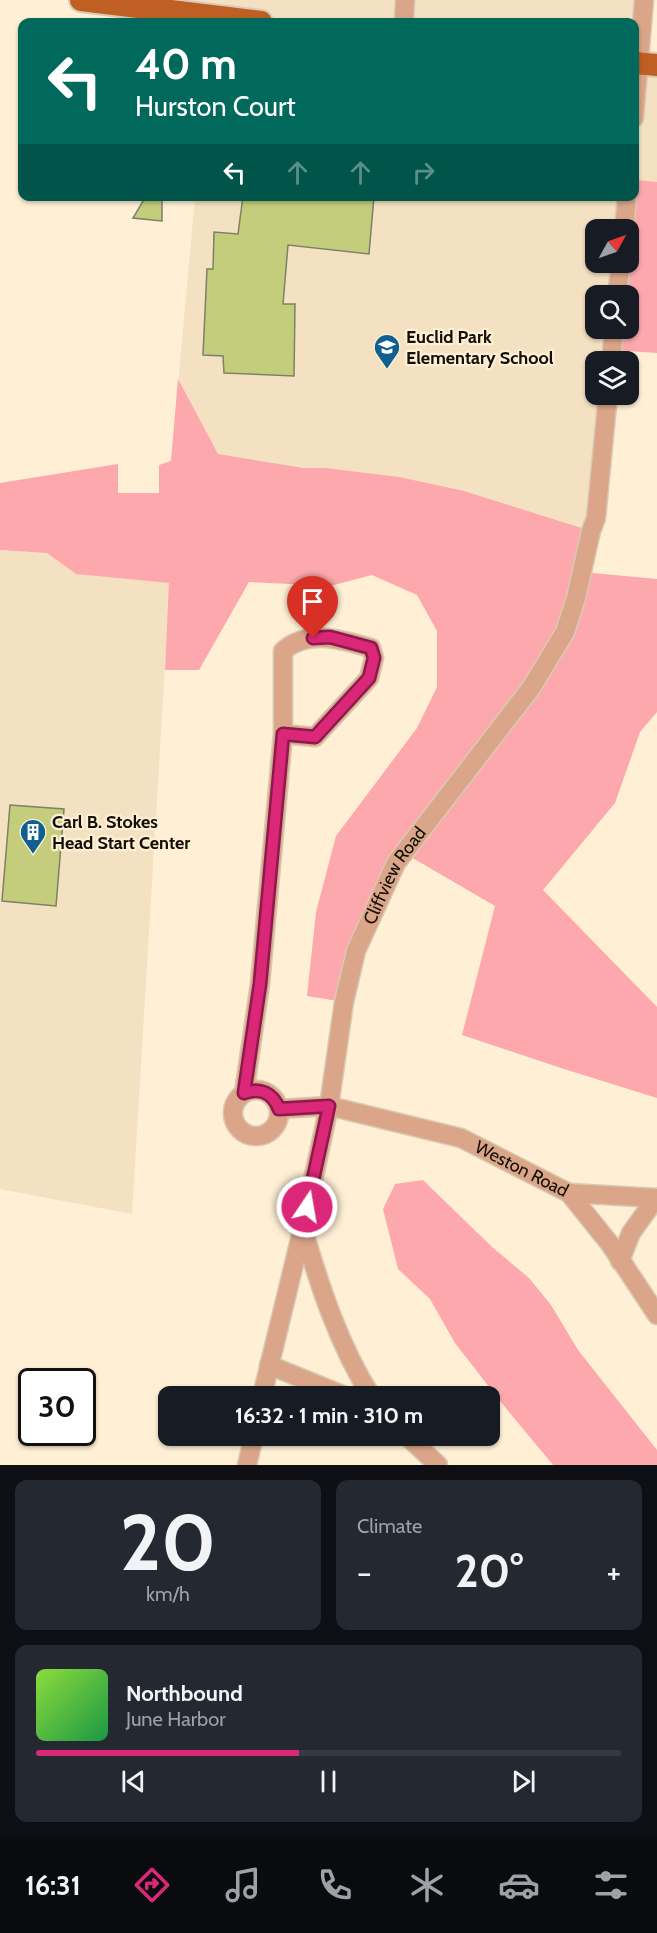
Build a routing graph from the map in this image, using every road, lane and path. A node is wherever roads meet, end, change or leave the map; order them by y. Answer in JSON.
{"nodes":[{"id":1,"x":81,"y":0,"type":"edge"},
{"id":2,"x":405,"y":0,"type":"edge"},
{"id":3,"x":644,"y":0,"type":"edge"},
{"id":4,"x":164,"y":6,"type":"edge"},
{"id":5,"x":237,"y":18,"type":"edge"},
{"id":6,"x":404,"y":18,"type":"edge"},
{"id":7,"x":644,"y":64,"type":"edge"},
{"id":8,"x":639,"y":91,"type":"edge"},
{"id":9,"x":627,"y":201,"type":"edge"},
{"id":10,"x":625,"y":219,"type":"edge"},
{"id":11,"x":607,"y":405,"type":"edge"},
{"id":12,"x":283,"y":734,"type":"junction"},
{"id":13,"x":244,"y":1093,"type":"junction"},
{"id":14,"x":329,"y":1106,"type":"junction"},
{"id":15,"x":279,"y":1109,"type":"junction"},
{"id":16,"x":569,"y":1193,"type":"junction"},
{"id":17,"x":657,"y":1198,"type":"edge"},
{"id":18,"x":303,"y":1227,"type":"junction"},
{"id":19,"x":620,"y":1261,"type":"junction"},
{"id":20,"x":657,"y":1315,"type":"edge"},
{"id":21,"x":269,"y":1365,"type":"junction"},
{"id":22,"x":264,"y":1386,"type":"edge"},
{"id":23,"x":320,"y":1386,"type":"edge"},
{"id":24,"x":365,"y":1386,"type":"edge"},
{"id":25,"x":252,"y":1446,"type":"edge"},
{"id":26,"x":418,"y":1446,"type":"edge"},
{"id":27,"x":247,"y":1465,"type":"edge"},
{"id":28,"x":438,"y":1465,"type":"edge"}],
"edges":[{"from":1,"to":4,"type":"main road"},
{"from":2,"to":6,"type":"street"},
{"from":3,"to":7,"type":"street"},
{"from":4,"to":5,"type":"main road"},
{"from":7,"to":8,"type":"street"},
{"from":9,"to":10,"type":"street"},
{"from":11,"to":14,"type":"street","name":"Cliffview Road"},
{"from":12,"to":12,"type":"street"},
{"from":12,"to":13,"type":"street"},
{"from":13,"to":15,"type":"street"},
{"from":13,"to":15,"type":"street"},
{"from":14,"to":15,"type":"street","name":"Weston Road"},
{"from":14,"to":16,"type":"street","name":"Weston Road"},
{"from":14,"to":18,"type":"street","name":"Cliffview Road"},
{"from":16,"to":17,"type":"street"},
{"from":16,"to":19,"type":"street","name":"Weston Road"},
{"from":17,"to":19,"type":"street"},
{"from":18,"to":21,"type":"street","name":"Cliffview Road"},
{"from":18,"to":24,"type":"street"},
{"from":19,"to":20,"type":"street","name":"Weston Road"},
{"from":21,"to":22,"type":"street","name":"Cliffview Road"},
{"from":21,"to":23,"type":"street"},
{"from":25,"to":27,"type":"street"},
{"from":26,"to":28,"type":"street"}]}
